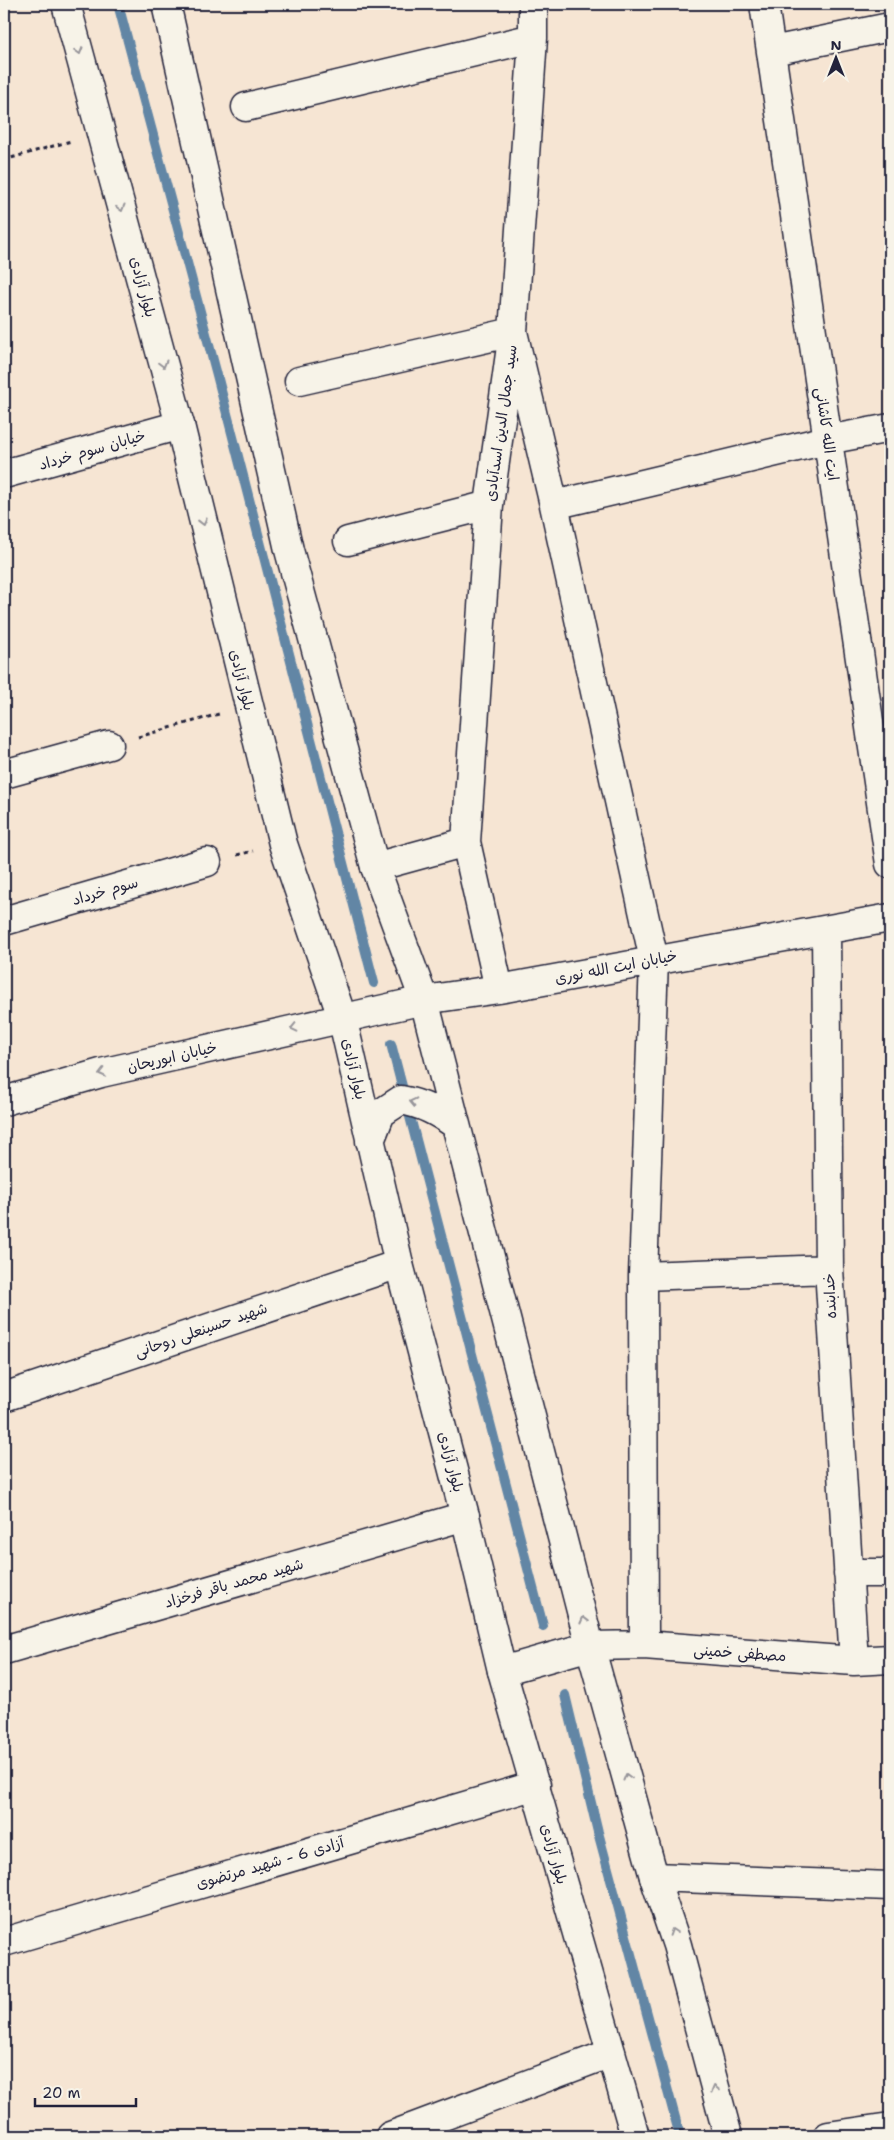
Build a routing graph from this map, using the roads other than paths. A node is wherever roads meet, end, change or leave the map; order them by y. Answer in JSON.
{"nodes":[{"id":1,"x":66,"y":4,"type":"edge"},
{"id":2,"x":166,"y":4,"type":"edge"},
{"id":3,"x":533,"y":4,"type":"edge"},
{"id":4,"x":764,"y":4,"type":"edge"},
{"id":5,"x":890,"y":27,"type":"edge"},
{"id":6,"x":533,"y":38,"type":"junction"},
{"id":7,"x":772,"y":51,"type":"junction"},
{"id":8,"x":246,"y":106,"type":"dead end"},
{"id":9,"x":513,"y":332,"type":"junction"},
{"id":10,"x":299,"y":381,"type":"dead end"},
{"id":11,"x":180,"y":425,"type":"junction"},
{"id":12,"x":890,"y":428,"type":"edge"},
{"id":13,"x":827,"y":440,"type":"junction"},
{"id":14,"x":4,"y":474,"type":"edge"},
{"id":15,"x":489,"y":505,"type":"junction"},
{"id":16,"x":554,"y":505,"type":"junction"},
{"id":17,"x":348,"y":541,"type":"dead end"},
{"id":18,"x":879,"y":715,"type":"edge"},
{"id":19,"x":109,"y":745,"type":"road end"},
{"id":20,"x":4,"y":774,"type":"edge"},
{"id":21,"x":466,"y":842,"type":"junction"},
{"id":22,"x":207,"y":862,"type":"road end"},
{"id":23,"x":890,"y":864,"type":"edge"},
{"id":24,"x":375,"y":866,"type":"junction"},
{"id":25,"x":890,"y":918,"type":"edge"},
{"id":26,"x":4,"y":921,"type":"edge"},
{"id":27,"x":826,"y":930,"type":"junction"},
{"id":28,"x":654,"y":960,"type":"junction"},
{"id":29,"x":499,"y":989,"type":"junction"},
{"id":30,"x":424,"y":1000,"type":"junction"},
{"id":31,"x":342,"y":1017,"type":"junction"},
{"id":32,"x":4,"y":1101,"type":"edge"},
{"id":33,"x":456,"y":1125,"type":"junction"},
{"id":34,"x":370,"y":1141,"type":"junction"},
{"id":35,"x":399,"y":1264,"type":"junction"},
{"id":36,"x":829,"y":1269,"type":"junction"},
{"id":37,"x":643,"y":1276,"type":"junction"},
{"id":38,"x":4,"y":1397,"type":"edge"},
{"id":39,"x":465,"y":1516,"type":"junction"},
{"id":40,"x":848,"y":1573,"type":"junction"},
{"id":41,"x":890,"y":1573,"type":"edge"},
{"id":42,"x":644,"y":1645,"type":"junction"},
{"id":43,"x":590,"y":1646,"type":"junction"},
{"id":44,"x":4,"y":1650,"type":"edge"},
{"id":45,"x":890,"y":1660,"type":"edge"},
{"id":46,"x":854,"y":1661,"type":"junction"},
{"id":47,"x":502,"y":1671,"type":"junction"},
{"id":48,"x":536,"y":1785,"type":"junction"},
{"id":49,"x":654,"y":1877,"type":"junction"},
{"id":50,"x":890,"y":1886,"type":"edge"},
{"id":51,"x":4,"y":1942,"type":"edge"},
{"id":52,"x":611,"y":2053,"type":"junction"},
{"id":53,"x":890,"y":2127,"type":"edge"},
{"id":54,"x":390,"y":2136,"type":"edge"},
{"id":55,"x":635,"y":2136,"type":"edge"},
{"id":56,"x":728,"y":2136,"type":"edge"},
{"id":57,"x":828,"y":2136,"type":"edge"}],
"edges":[{"from":1,"to":11,"type":"street","name":"بلوار آزادی","one_way":true},
{"from":2,"to":24,"type":"street"},
{"from":3,"to":6,"type":"street","name":"سید جمال الدین اسدآبادی"},
{"from":4,"to":7,"type":"street","name":"ایت الله کاشانی"},
{"from":5,"to":7,"type":"street"},
{"from":6,"to":8,"type":"street"},
{"from":6,"to":9,"type":"street","name":"سید جمال الدین اسدآبادی"},
{"from":7,"to":13,"type":"street","name":"ایت الله کاشانی"},
{"from":9,"to":10,"type":"street"},
{"from":9,"to":15,"type":"street","name":"سید جمال الدین اسدآبادی"},
{"from":9,"to":16,"type":"street"},
{"from":11,"to":14,"type":"street","name":"خیابان سوم خرداد"},
{"from":11,"to":31,"type":"street","name":"بلوار آزادی","one_way":true},
{"from":12,"to":13,"type":"street"},
{"from":13,"to":16,"type":"street"},
{"from":13,"to":18,"type":"street","name":"ایت الله کاشانی"},
{"from":15,"to":17,"type":"street"},
{"from":15,"to":21,"type":"street","name":"سید جمال الدین اسدآبادی"},
{"from":16,"to":28,"type":"street"},
{"from":18,"to":23,"type":"street","name":"ایت الله کاشانی"},
{"from":19,"to":20,"type":"street"},
{"from":21,"to":24,"type":"street"},
{"from":21,"to":29,"type":"street","name":"سید جمال الدین اسدآبادی"},
{"from":22,"to":26,"type":"street","name":"سوم خرداد"},
{"from":24,"to":30,"type":"street"},
{"from":25,"to":27,"type":"street","name":"خیابان ایت الله نوری"},
{"from":27,"to":28,"type":"street","name":"خیابان ایت الله نوری"},
{"from":27,"to":36,"type":"street","name":"خدابنده"},
{"from":28,"to":29,"type":"street","name":"خیابان ایت الله نوری"},
{"from":28,"to":37,"type":"street"},
{"from":29,"to":30,"type":"street","name":"خیابان ایت الله نوری"},
{"from":30,"to":31,"type":"street","name":"خیابان ایت الله نوری"},
{"from":30,"to":33,"type":"street"},
{"from":31,"to":32,"type":"street","name":"خیابان ابوریحان","one_way":true},
{"from":31,"to":34,"type":"street","name":"بلوار آزادی"},
{"from":33,"to":34,"type":"street","one_way":true},
{"from":43,"to":33,"type":"street","one_way":true},
{"from":34,"to":35,"type":"street","name":"بلوار آزادی"},
{"from":35,"to":38,"type":"street","name":"شهید حسینعلی روحانی"},
{"from":35,"to":39,"type":"street","name":"بلوار آزادی"},
{"from":36,"to":37,"type":"street"},
{"from":36,"to":40,"type":"street","name":"خدابنده"},
{"from":37,"to":42,"type":"street"},
{"from":39,"to":44,"type":"street","name":"شهید محمد باقر فرخزاد"},
{"from":39,"to":47,"type":"street","name":"بلوار آزادی"},
{"from":40,"to":41,"type":"street"},
{"from":40,"to":46,"type":"street","name":"خدابنده"},
{"from":42,"to":43,"type":"street","name":"مصطفی خمینی"},
{"from":42,"to":46,"type":"street","name":"مصطفی خمینی"},
{"from":43,"to":47,"type":"street","name":"مصطفی خمینی"},
{"from":49,"to":43,"type":"street","one_way":true},
{"from":45,"to":46,"type":"street","name":"مصطفی خمینی"},
{"from":47,"to":48,"type":"street","name":"بلوار آزادی"},
{"from":48,"to":51,"type":"street","name":"آزادی 6 - شهید مرتضوی"},
{"from":48,"to":52,"type":"street","name":"بلوار آزادی"},
{"from":49,"to":50,"type":"street"},
{"from":56,"to":49,"type":"street","one_way":true},
{"from":52,"to":54,"type":"street"},
{"from":52,"to":55,"type":"street","name":"بلوار آزادی"},
{"from":53,"to":57,"type":"street"}]}
